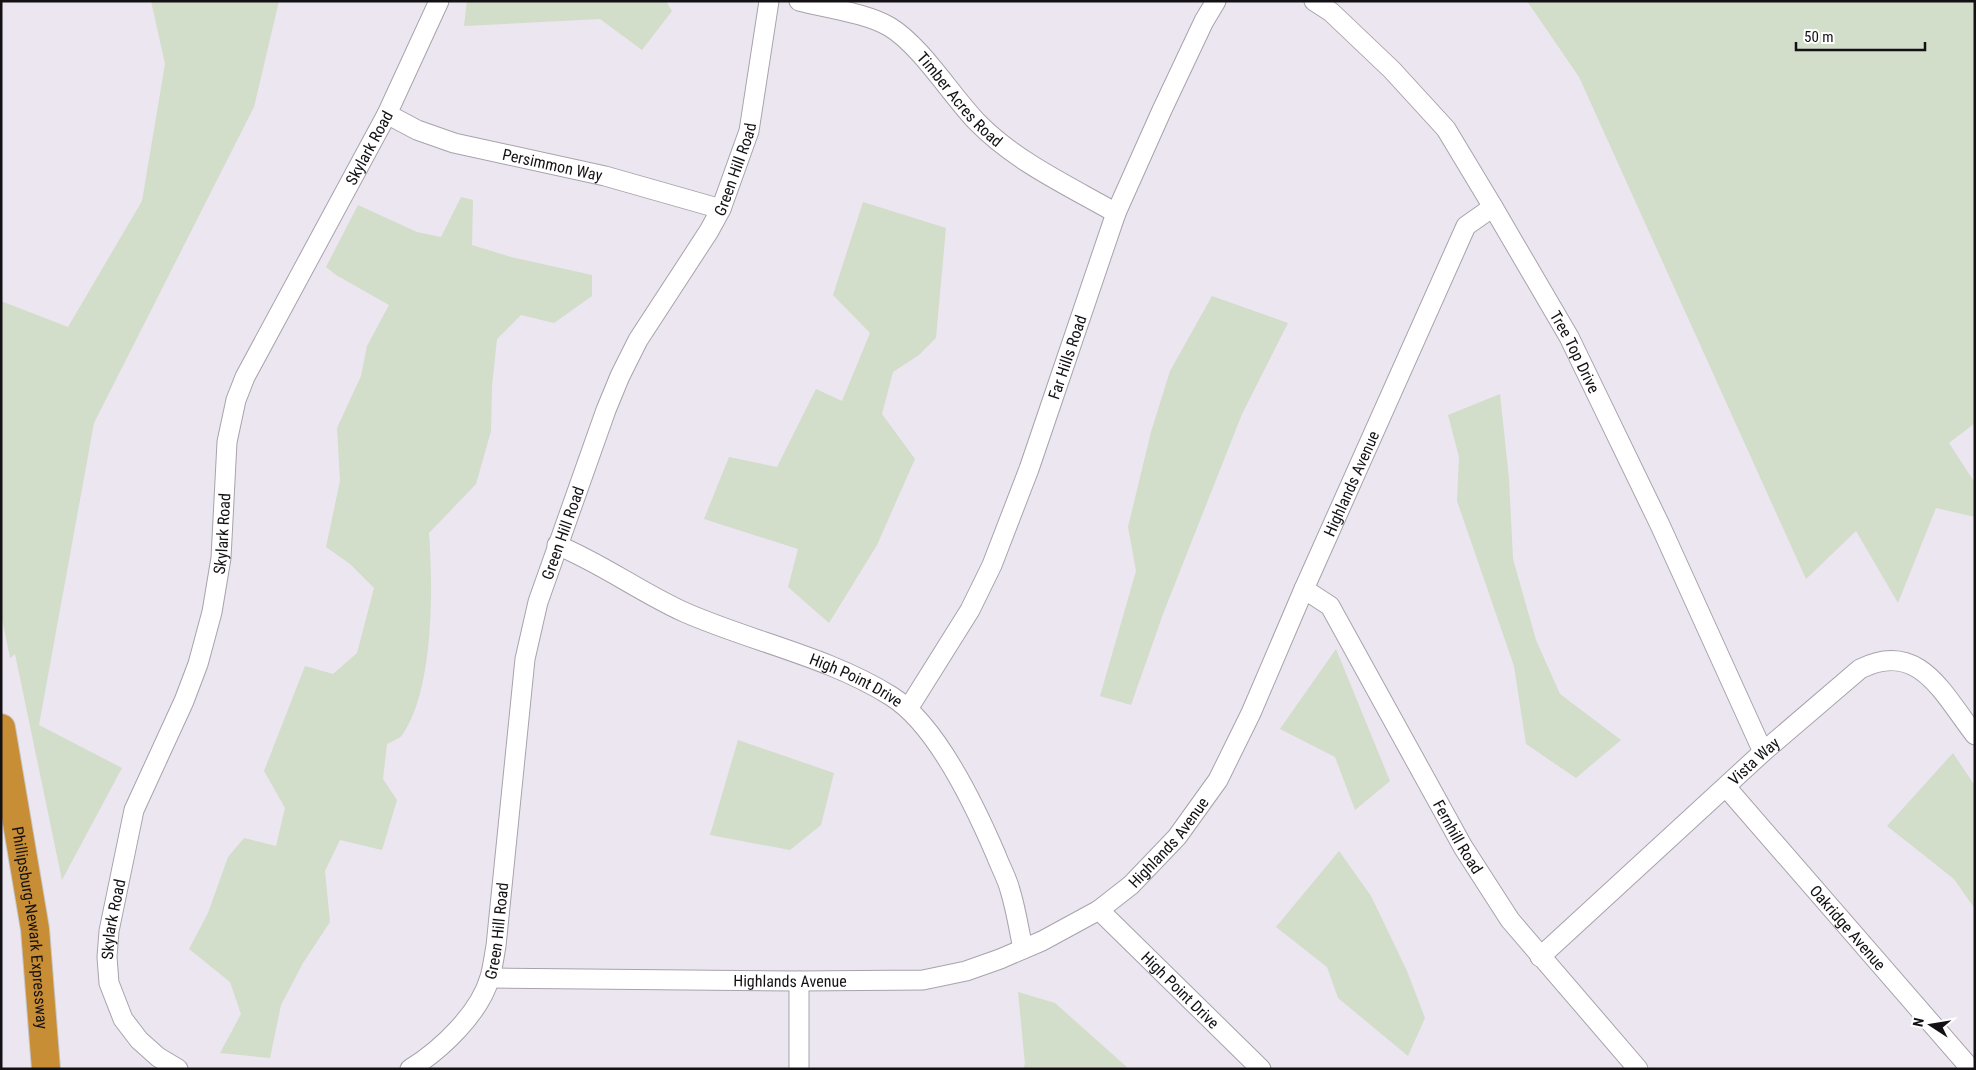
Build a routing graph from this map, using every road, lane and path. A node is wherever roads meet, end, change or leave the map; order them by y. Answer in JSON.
{"nodes":[{"id":1,"x":439,"y":1,"type":"edge"},
{"id":2,"x":769,"y":1,"type":"edge"},
{"id":3,"x":799,"y":1,"type":"edge"},
{"id":4,"x":1216,"y":1,"type":"edge"},
{"id":5,"x":1314,"y":1,"type":"edge"},
{"id":6,"x":386,"y":114,"type":"junction"},
{"id":7,"x":1493,"y":206,"type":"junction"},
{"id":8,"x":721,"y":209,"type":"junction"},
{"id":9,"x":1116,"y":213,"type":"junction"},
{"id":10,"x":557,"y":545,"type":"junction"},
{"id":11,"x":1304,"y":589,"type":"junction"},
{"id":12,"x":908,"y":709,"type":"junction"},
{"id":13,"x":1,"y":728,"type":"edge"},
{"id":14,"x":1975,"y":735,"type":"edge"},
{"id":15,"x":1763,"y":752,"type":"junction"},
{"id":16,"x":1726,"y":787,"type":"junction"},
{"id":17,"x":1099,"y":910,"type":"junction"},
{"id":18,"x":1023,"y":949,"type":"junction"},
{"id":19,"x":1540,"y":957,"type":"junction"},
{"id":20,"x":490,"y":978,"type":"junction"},
{"id":21,"x":799,"y":981,"type":"junction"},
{"id":22,"x":46,"y":1069,"type":"edge"},
{"id":23,"x":178,"y":1069,"type":"edge"},
{"id":24,"x":410,"y":1069,"type":"edge"},
{"id":25,"x":799,"y":1069,"type":"edge"},
{"id":26,"x":1261,"y":1069,"type":"edge"},
{"id":27,"x":1638,"y":1069,"type":"edge"},
{"id":28,"x":1971,"y":1069,"type":"edge"}],
"edges":[{"from":1,"to":6,"type":"street","name":"Skylark Road"},
{"from":2,"to":8,"type":"street","name":"Green Hill Road"},
{"from":3,"to":9,"type":"street","name":"Timber Acres Road"},
{"from":4,"to":9,"type":"street","name":"Far Hills Road"},
{"from":5,"to":7,"type":"street","name":"Tree Top Drive"},
{"from":6,"to":8,"type":"street","name":"Persimmon Way"},
{"from":6,"to":23,"type":"street","name":"Skylark Road"},
{"from":7,"to":11,"type":"street","name":"Highlands Avenue"},
{"from":7,"to":15,"type":"street","name":"Tree Top Drive"},
{"from":8,"to":10,"type":"street","name":"Green Hill Road"},
{"from":9,"to":12,"type":"street","name":"Far Hills Road"},
{"from":10,"to":12,"type":"street","name":"High Point Drive"},
{"from":10,"to":20,"type":"street","name":"Green Hill Road"},
{"from":11,"to":17,"type":"street","name":"Highlands Avenue"},
{"from":11,"to":19,"type":"street","name":"Fernhill Road"},
{"from":12,"to":18,"type":"street","name":"High Point Drive"},
{"from":13,"to":22,"type":"highway","name":"Phillipsburg-Newark Expressway"},
{"from":14,"to":15,"type":"street","name":"Vista Way"},
{"from":15,"to":16,"type":"street","name":"Vista Way"},
{"from":16,"to":19,"type":"street","name":"Vista Way"},
{"from":16,"to":28,"type":"street","name":"Oakridge Avenue"},
{"from":17,"to":18,"type":"street","name":"Highlands Avenue"},
{"from":17,"to":26,"type":"street","name":"High Point Drive"},
{"from":18,"to":21,"type":"street","name":"Highlands Avenue"},
{"from":19,"to":27,"type":"street","name":"Fernhill Road"},
{"from":20,"to":21,"type":"street","name":"Highlands Avenue"},
{"from":20,"to":24,"type":"street","name":"Green Hill Road"},
{"from":21,"to":25,"type":"street"}]}
